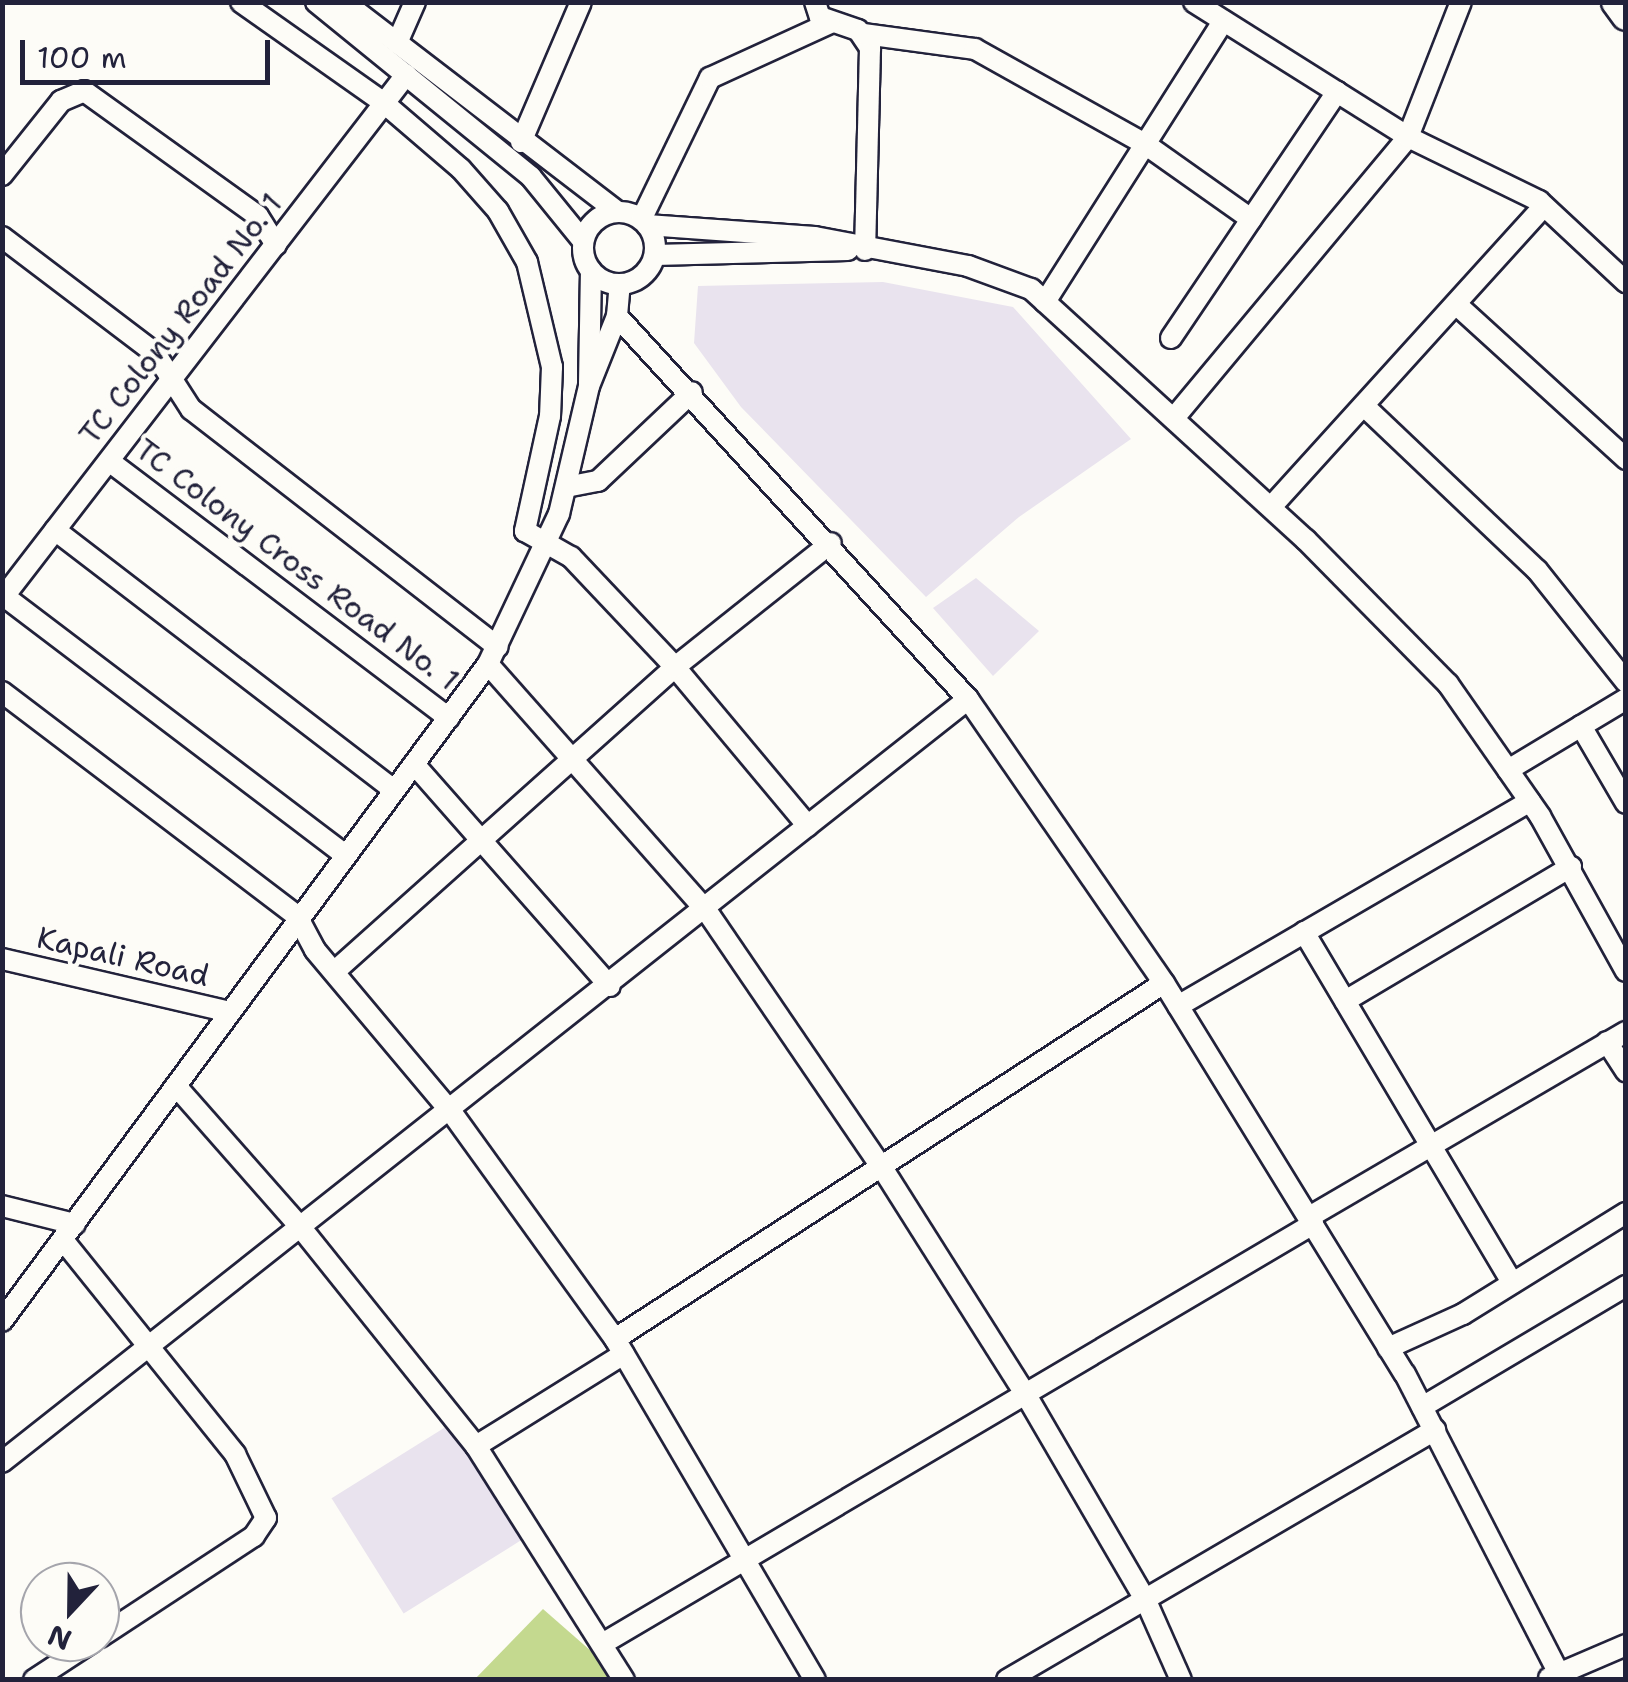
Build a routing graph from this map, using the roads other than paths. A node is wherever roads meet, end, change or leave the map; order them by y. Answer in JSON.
{"nodes":[{"id":1,"x":241,"y":2,"type":"edge"},
{"id":2,"x":316,"y":2,"type":"edge"},
{"id":3,"x":344,"y":2,"type":"edge"},
{"id":4,"x":414,"y":2,"type":"edge"},
{"id":5,"x":581,"y":2,"type":"edge"},
{"id":6,"x":815,"y":2,"type":"edge"},
{"id":7,"x":1194,"y":2,"type":"edge"},
{"id":8,"x":1461,"y":2,"type":"edge"},
{"id":9,"x":1616,"y":2,"type":"edge"},
{"id":10,"x":1626,"y":16,"type":"edge"},
{"id":11,"x":1223,"y":21,"type":"junction"},
{"id":12,"x":830,"y":23,"type":"junction"},
{"id":13,"x":864,"y":34,"type":"junction"},
{"id":14,"x":396,"y":43,"type":"junction"},
{"id":15,"x":406,"y":75,"type":"junction"},
{"id":16,"x":1337,"y":92,"type":"junction"},
{"id":17,"x":384,"y":103,"type":"junction"},
{"id":18,"x":1408,"y":136,"type":"junction"},
{"id":19,"x":521,"y":142,"type":"junction"},
{"id":20,"x":1145,"y":144,"type":"junction"},
{"id":21,"x":2,"y":175,"type":"edge"},
{"id":22,"x":1544,"y":206,"type":"junction"},
{"id":23,"x":618,"y":212,"type":"junction"},
{"id":24,"x":1251,"y":219,"type":"junction"},
{"id":25,"x":644,"y":221,"type":"junction"},
{"id":26,"x":584,"y":241,"type":"junction"},
{"id":27,"x":4,"y":242,"type":"edge"},
{"id":28,"x":276,"y":245,"type":"junction"},
{"id":29,"x":860,"y":249,"type":"junction"},
{"id":30,"x":655,"y":255,"type":"junction"},
{"id":31,"x":591,"y":271,"type":"junction"},
{"id":32,"x":1626,"y":282,"type":"edge"},
{"id":33,"x":620,"y":284,"type":"junction"},
{"id":34,"x":1045,"y":302,"type":"junction"},
{"id":35,"x":1457,"y":305,"type":"junction"},
{"id":36,"x":617,"y":316,"type":"junction"},
{"id":37,"x":1171,"y":338,"type":"dead end"},
{"id":38,"x":171,"y":382,"type":"junction"},
{"id":39,"x":589,"y":386,"type":"junction"},
{"id":40,"x":692,"y":392,"type":"junction"},
{"id":41,"x":1364,"y":406,"type":"junction"},
{"id":42,"x":1174,"y":418,"type":"junction"},
{"id":43,"x":1626,"y":459,"type":"edge"},
{"id":44,"x":109,"y":461,"type":"junction"},
{"id":45,"x":566,"y":487,"type":"junction"},
{"id":46,"x":1271,"y":508,"type":"junction"},
{"id":47,"x":56,"y":530,"type":"junction"},
{"id":48,"x":831,"y":543,"type":"junction"},
{"id":49,"x":548,"y":544,"type":"junction"},
{"id":50,"x":4,"y":597,"type":"edge"},
{"id":51,"x":493,"y":655,"type":"junction"},
{"id":52,"x":675,"y":667,"type":"junction"},
{"id":53,"x":1626,"y":682,"type":"edge"},
{"id":54,"x":2,"y":692,"type":"edge"},
{"id":55,"x":968,"y":699,"type":"junction"},
{"id":56,"x":1626,"y":700,"type":"edge"},
{"id":57,"x":449,"y":718,"type":"junction"},
{"id":58,"x":1581,"y":726,"type":"junction"},
{"id":59,"x":573,"y":757,"type":"junction"},
{"id":60,"x":414,"y":764,"type":"junction"},
{"id":61,"x":1508,"y":770,"type":"junction"},
{"id":62,"x":394,"y":790,"type":"junction"},
{"id":63,"x":1530,"y":801,"type":"junction"},
{"id":64,"x":1626,"y":803,"type":"edge"},
{"id":65,"x":808,"y":826,"type":"junction"},
{"id":66,"x":482,"y":840,"type":"junction"},
{"id":67,"x":345,"y":855,"type":"junction"},
{"id":68,"x":1570,"y":867,"type":"junction"},
{"id":69,"x":706,"y":910,"type":"junction"},
{"id":70,"x":299,"y":920,"type":"junction"},
{"id":71,"x":1304,"y":932,"type":"junction"},
{"id":72,"x":2,"y":959,"type":"edge"},
{"id":73,"x":1626,"y":970,"type":"edge"},
{"id":74,"x":334,"y":972,"type":"junction"},
{"id":75,"x":1164,"y":983,"type":"junction"},
{"id":76,"x":610,"y":986,"type":"junction"},
{"id":77,"x":1345,"y":1001,"type":"junction"},
{"id":78,"x":1178,"y":1006,"type":"junction"},
{"id":79,"x":230,"y":1012,"type":"junction"},
{"id":80,"x":1616,"y":1037,"type":"edge"},
{"id":81,"x":1626,"y":1072,"type":"edge"},
{"id":82,"x":176,"y":1086,"type":"junction"},
{"id":83,"x":452,"y":1112,"type":"junction"},
{"id":84,"x":1428,"y":1142,"type":"junction"},
{"id":85,"x":883,"y":1169,"type":"junction"},
{"id":86,"x":2,"y":1206,"type":"edge"},
{"id":87,"x":1626,"y":1213,"type":"edge"},
{"id":88,"x":1311,"y":1221,"type":"junction"},
{"id":89,"x":302,"y":1230,"type":"junction"},
{"id":90,"x":69,"y":1232,"type":"junction"},
{"id":91,"x":1512,"y":1283,"type":"junction"},
{"id":92,"x":1623,"y":1294,"type":"edge"},
{"id":93,"x":2,"y":1321,"type":"edge"},
{"id":94,"x":619,"y":1346,"type":"junction"},
{"id":95,"x":154,"y":1347,"type":"junction"},
{"id":96,"x":1388,"y":1348,"type":"junction"},
{"id":97,"x":1026,"y":1395,"type":"junction"},
{"id":98,"x":1422,"y":1406,"type":"junction"},
{"id":99,"x":1435,"y":1430,"type":"junction"},
{"id":100,"x":476,"y":1446,"type":"junction"},
{"id":101,"x":2,"y":1462,"type":"edge"},
{"id":102,"x":748,"y":1557,"type":"junction"},
{"id":103,"x":1146,"y":1601,"type":"junction"},
{"id":104,"x":120,"y":1623,"type":"edge"},
{"id":105,"x":602,"y":1644,"type":"junction"},
{"id":106,"x":1626,"y":1645,"type":"edge"},
{"id":107,"x":61,"y":1662,"type":"edge"},
{"id":108,"x":1556,"y":1677,"type":"edge"},
{"id":109,"x":34,"y":1680,"type":"edge"},
{"id":110,"x":624,"y":1680,"type":"edge"},
{"id":111,"x":815,"y":1680,"type":"edge"},
{"id":112,"x":1008,"y":1680,"type":"edge"},
{"id":113,"x":1181,"y":1680,"type":"edge"}],
"edges":[{"from":1,"to":17,"type":"street"},
{"from":2,"to":15,"type":"street"},
{"from":3,"to":14,"type":"street"},
{"from":4,"to":14,"type":"street"},
{"from":5,"to":19,"type":"street"},
{"from":6,"to":12,"type":"street"},
{"from":7,"to":11,"type":"street"},
{"from":8,"to":18,"type":"street"},
{"from":9,"to":10,"type":"main road"},
{"from":11,"to":16,"type":"street"},
{"from":11,"to":20,"type":"street"},
{"from":12,"to":13,"type":"street"},
{"from":12,"to":25,"type":"street"},
{"from":13,"to":20,"type":"street"},
{"from":13,"to":29,"type":"street"},
{"from":14,"to":19,"type":"street"},
{"from":15,"to":17,"type":"street","name":"TC Colony Road No. 1"},
{"from":15,"to":26,"type":"street"},
{"from":16,"to":18,"type":"street"},
{"from":16,"to":24,"type":"street"},
{"from":17,"to":28,"type":"street","name":"TC Colony Road No. 1"},
{"from":17,"to":49,"type":"street"},
{"from":18,"to":22,"type":"street"},
{"from":18,"to":42,"type":"street"},
{"from":19,"to":23,"type":"street"},
{"from":20,"to":24,"type":"street"},
{"from":20,"to":34,"type":"street"},
{"from":21,"to":28,"type":"street"},
{"from":22,"to":32,"type":"street"},
{"from":22,"to":35,"type":"street"},
{"from":23,"to":25,"type":"street"},
{"from":23,"to":26,"type":"street"},
{"from":24,"to":37,"type":"street"},
{"from":25,"to":29,"type":"street"},
{"from":25,"to":30,"type":"street"},
{"from":26,"to":31,"type":"street"},
{"from":27,"to":38,"type":"street"},
{"from":28,"to":38,"type":"street","name":"TC Colony Road No. 1"},
{"from":29,"to":30,"type":"street"},
{"from":29,"to":34,"type":"street"},
{"from":30,"to":33,"type":"street"},
{"from":31,"to":33,"type":"street"},
{"from":31,"to":39,"type":"street"},
{"from":33,"to":36,"type":"street"},
{"from":34,"to":42,"type":"street"},
{"from":35,"to":41,"type":"street"},
{"from":35,"to":43,"type":"street"},
{"from":36,"to":39,"type":"street"},
{"from":36,"to":40,"type":"street"},
{"from":38,"to":44,"type":"street","name":"TC Colony Road No. 1"},
{"from":38,"to":51,"type":"street"},
{"from":39,"to":45,"type":"street"},
{"from":40,"to":45,"type":"street"},
{"from":40,"to":48,"type":"street"},
{"from":41,"to":46,"type":"street"},
{"from":41,"to":53,"type":"street"},
{"from":42,"to":46,"type":"street"},
{"from":44,"to":47,"type":"street","name":"TC Colony Road No. 1"},
{"from":44,"to":57,"type":"street","name":"TC Colony Cross Road No. 1"},
{"from":45,"to":49,"type":"street"},
{"from":46,"to":61,"type":"street"},
{"from":47,"to":50,"type":"street","name":"TC Colony Road No. 1"},
{"from":47,"to":62,"type":"street"},
{"from":48,"to":52,"type":"street"},
{"from":48,"to":55,"type":"street"},
{"from":49,"to":51,"type":"street"},
{"from":49,"to":52,"type":"street"},
{"from":50,"to":67,"type":"street"},
{"from":51,"to":57,"type":"street"},
{"from":51,"to":59,"type":"street"},
{"from":52,"to":59,"type":"street"},
{"from":52,"to":65,"type":"street"},
{"from":54,"to":70,"type":"street"},
{"from":55,"to":65,"type":"street"},
{"from":55,"to":75,"type":"street"},
{"from":56,"to":58,"type":"street"},
{"from":57,"to":60,"type":"street"},
{"from":58,"to":61,"type":"street"},
{"from":58,"to":64,"type":"street"},
{"from":59,"to":66,"type":"street"},
{"from":59,"to":69,"type":"street"},
{"from":60,"to":62,"type":"street"},
{"from":60,"to":66,"type":"street"},
{"from":61,"to":63,"type":"street"},
{"from":62,"to":67,"type":"street"},
{"from":63,"to":68,"type":"street"},
{"from":63,"to":71,"type":"street"},
{"from":65,"to":69,"type":"street"},
{"from":66,"to":74,"type":"street"},
{"from":66,"to":76,"type":"street"},
{"from":67,"to":70,"type":"street"},
{"from":68,"to":73,"type":"street"},
{"from":68,"to":77,"type":"street"},
{"from":69,"to":76,"type":"street"},
{"from":69,"to":85,"type":"street"},
{"from":70,"to":74,"type":"street"},
{"from":70,"to":79,"type":"street"},
{"from":71,"to":77,"type":"street"},
{"from":71,"to":78,"type":"street"},
{"from":72,"to":79,"type":"street","name":"Kapali Road"},
{"from":74,"to":83,"type":"street"},
{"from":75,"to":78,"type":"street"},
{"from":75,"to":85,"type":"street"},
{"from":76,"to":83,"type":"street"},
{"from":77,"to":84,"type":"street"},
{"from":78,"to":88,"type":"street"},
{"from":79,"to":82,"type":"street"},
{"from":80,"to":81,"type":"street"},
{"from":80,"to":84,"type":"street"},
{"from":82,"to":89,"type":"street"},
{"from":82,"to":90,"type":"street"},
{"from":83,"to":89,"type":"street"},
{"from":83,"to":94,"type":"street"},
{"from":84,"to":88,"type":"street"},
{"from":84,"to":91,"type":"street"},
{"from":85,"to":94,"type":"street"},
{"from":85,"to":97,"type":"street"},
{"from":86,"to":90,"type":"street"},
{"from":87,"to":91,"type":"street"},
{"from":88,"to":96,"type":"street"},
{"from":88,"to":97,"type":"street"},
{"from":89,"to":95,"type":"street"},
{"from":89,"to":100,"type":"street"},
{"from":90,"to":93,"type":"street"},
{"from":90,"to":95,"type":"street"},
{"from":91,"to":96,"type":"street"},
{"from":92,"to":98,"type":"street"},
{"from":94,"to":100,"type":"street"},
{"from":94,"to":102,"type":"street"},
{"from":95,"to":101,"type":"street"},
{"from":95,"to":104,"type":"street"},
{"from":96,"to":98,"type":"street"},
{"from":97,"to":102,"type":"street"},
{"from":97,"to":103,"type":"street"},
{"from":98,"to":99,"type":"street"},
{"from":99,"to":103,"type":"street"},
{"from":99,"to":108,"type":"street"},
{"from":100,"to":105,"type":"street"},
{"from":102,"to":105,"type":"street"},
{"from":102,"to":111,"type":"street"},
{"from":103,"to":112,"type":"street"},
{"from":103,"to":113,"type":"street"},
{"from":105,"to":110,"type":"street"},
{"from":106,"to":108,"type":"street"},
{"from":107,"to":109,"type":"street"}]}
